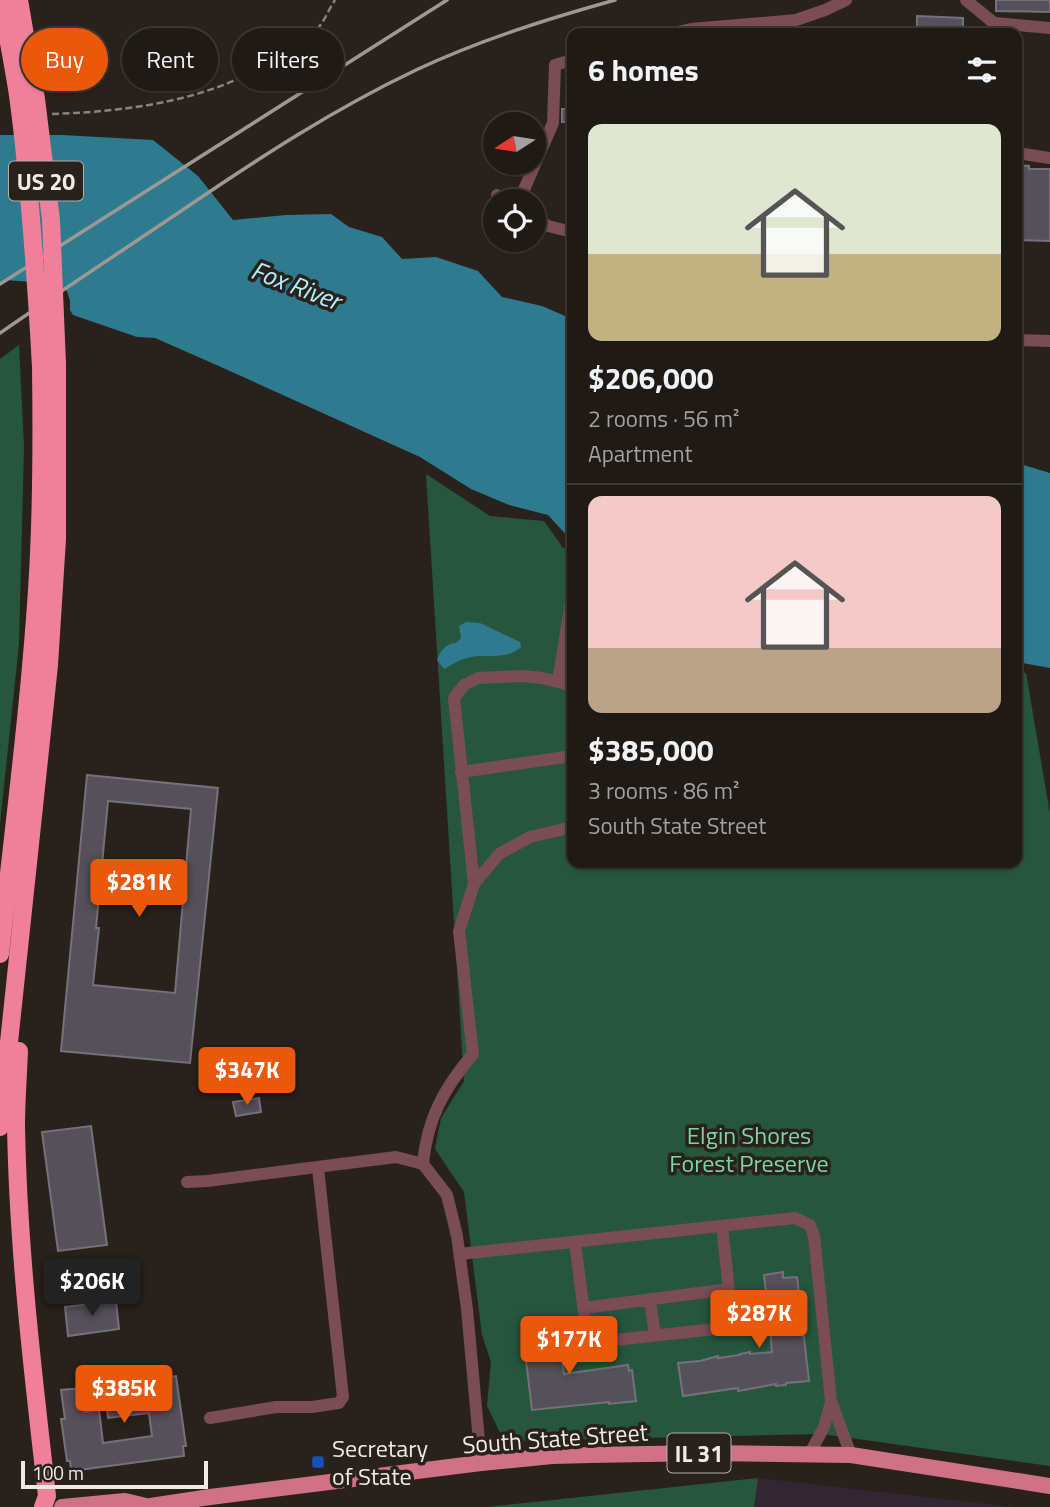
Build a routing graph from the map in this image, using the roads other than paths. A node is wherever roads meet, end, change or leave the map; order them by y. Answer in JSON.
{"nodes":[{"id":1,"x":1,"y":0,"type":"edge"},
{"id":2,"x":19,"y":0,"type":"edge"},
{"id":3,"x":846,"y":0,"type":"edge"},
{"id":4,"x":965,"y":0,"type":"edge"},
{"id":5,"x":795,"y":27,"type":"edge"},
{"id":6,"x":769,"y":28,"type":"edge"},
{"id":7,"x":993,"y":28,"type":"edge"},
{"id":8,"x":1050,"y":28,"type":"edge"},
{"id":9,"x":567,"y":61,"type":"edge"},
{"id":10,"x":1022,"y":154,"type":"edge"},
{"id":11,"x":1050,"y":158,"type":"edge"},
{"id":12,"x":524,"y":189,"type":"edge"},
{"id":13,"x":546,"y":225,"type":"edge"},
{"id":14,"x":567,"y":231,"type":"edge"},
{"id":15,"x":1022,"y":340,"type":"edge"},
{"id":16,"x":1050,"y":341,"type":"edge"},
{"id":17,"x":49,"y":366,"type":"junction"},
{"id":18,"x":567,"y":627,"type":"edge"},
{"id":19,"x":558,"y":682,"type":"junction"},
{"id":20,"x":567,"y":685,"type":"edge"},
{"id":21,"x":567,"y":758,"type":"edge"},
{"id":22,"x":461,"y":772,"type":"junction"},
{"id":23,"x":567,"y":828,"type":"edge"},
{"id":24,"x":474,"y":884,"type":"junction"},
{"id":25,"x":25,"y":894,"type":"junction"},
{"id":26,"x":4,"y":915,"type":"junction"},
{"id":27,"x":0,"y":936,"type":"edge"},
{"id":28,"x":0,"y":954,"type":"edge"},
{"id":29,"x":0,"y":1127,"type":"edge"},
{"id":30,"x":423,"y":1164,"type":"junction"},
{"id":31,"x":318,"y":1168,"type":"junction"},
{"id":32,"x":187,"y":1182,"type":"dead end"},
{"id":33,"x":722,"y":1226,"type":"junction"},
{"id":34,"x":575,"y":1242,"type":"junction"},
{"id":35,"x":460,"y":1254,"type":"junction"},
{"id":36,"x":729,"y":1289,"type":"junction"},
{"id":37,"x":650,"y":1300,"type":"junction"},
{"id":38,"x":584,"y":1308,"type":"junction"},
{"id":39,"x":655,"y":1335,"type":"junction"},
{"id":40,"x":831,"y":1401,"type":"junction"},
{"id":41,"x":210,"y":1418,"type":"dead end"},
{"id":42,"x":809,"y":1455,"type":"junction"},
{"id":43,"x":851,"y":1455,"type":"junction"},
{"id":44,"x":481,"y":1463,"type":"junction"},
{"id":45,"x":1050,"y":1486,"type":"edge"},
{"id":46,"x":145,"y":1506,"type":"edge"},
{"id":47,"x":43,"y":1507,"type":"edge"},
{"id":48,"x":62,"y":1507,"type":"edge"}],
"edges":[{"from":1,"to":17,"type":"highway","number":"US 20","bridge":true},
{"from":2,"to":17,"type":"highway","number":"US 20","bridge":true},
{"from":3,"to":5,"type":"lane"},
{"from":4,"to":7,"type":"lane"},
{"from":5,"to":6,"type":"lane"},
{"from":7,"to":8,"type":"lane"},
{"from":9,"to":12,"type":"lane"},
{"from":10,"to":11,"type":"lane"},
{"from":13,"to":14,"type":"lane"},
{"from":15,"to":16,"type":"lane"},
{"from":17,"to":25,"type":"highway","number":"US 20"},
{"from":17,"to":26,"type":"highway","number":"US 20"},
{"from":18,"to":19,"type":"lane"},
{"from":19,"to":20,"type":"lane"},
{"from":19,"to":22,"type":"lane"},
{"from":21,"to":22,"type":"lane"},
{"from":22,"to":24,"type":"lane"},
{"from":23,"to":24,"type":"lane"},
{"from":24,"to":30,"type":"lane"},
{"from":25,"to":29,"type":"highway","number":"US 20"},
{"from":25,"to":47,"type":"highway"},
{"from":26,"to":27,"type":"highway"},
{"from":26,"to":28,"type":"highway","number":"US 20"},
{"from":30,"to":31,"type":"lane"},
{"from":30,"to":35,"type":"lane"},
{"from":31,"to":32,"type":"lane"},
{"from":31,"to":41,"type":"lane"},
{"from":33,"to":34,"type":"lane"},
{"from":33,"to":36,"type":"lane"},
{"from":33,"to":40,"type":"lane"},
{"from":34,"to":35,"type":"lane"},
{"from":34,"to":38,"type":"lane"},
{"from":35,"to":44,"type":"lane"},
{"from":36,"to":37,"type":"lane"},
{"from":36,"to":39,"type":"lane"},
{"from":37,"to":38,"type":"lane"},
{"from":37,"to":39,"type":"lane"},
{"from":38,"to":39,"type":"lane"},
{"from":40,"to":42,"type":"lane"},
{"from":40,"to":43,"type":"lane"},
{"from":42,"to":43,"type":"main road","name":"South State Street","number":"IL 31"},
{"from":42,"to":44,"type":"main road","name":"South State Street","number":"IL 31"},
{"from":43,"to":45,"type":"main road","name":"South State Street","number":"IL 31"},
{"from":44,"to":46,"type":"main road","name":"South State Street","number":"IL 31"},
{"from":46,"to":48,"type":"main road","name":"South State Street","number":"IL 31"}]}
